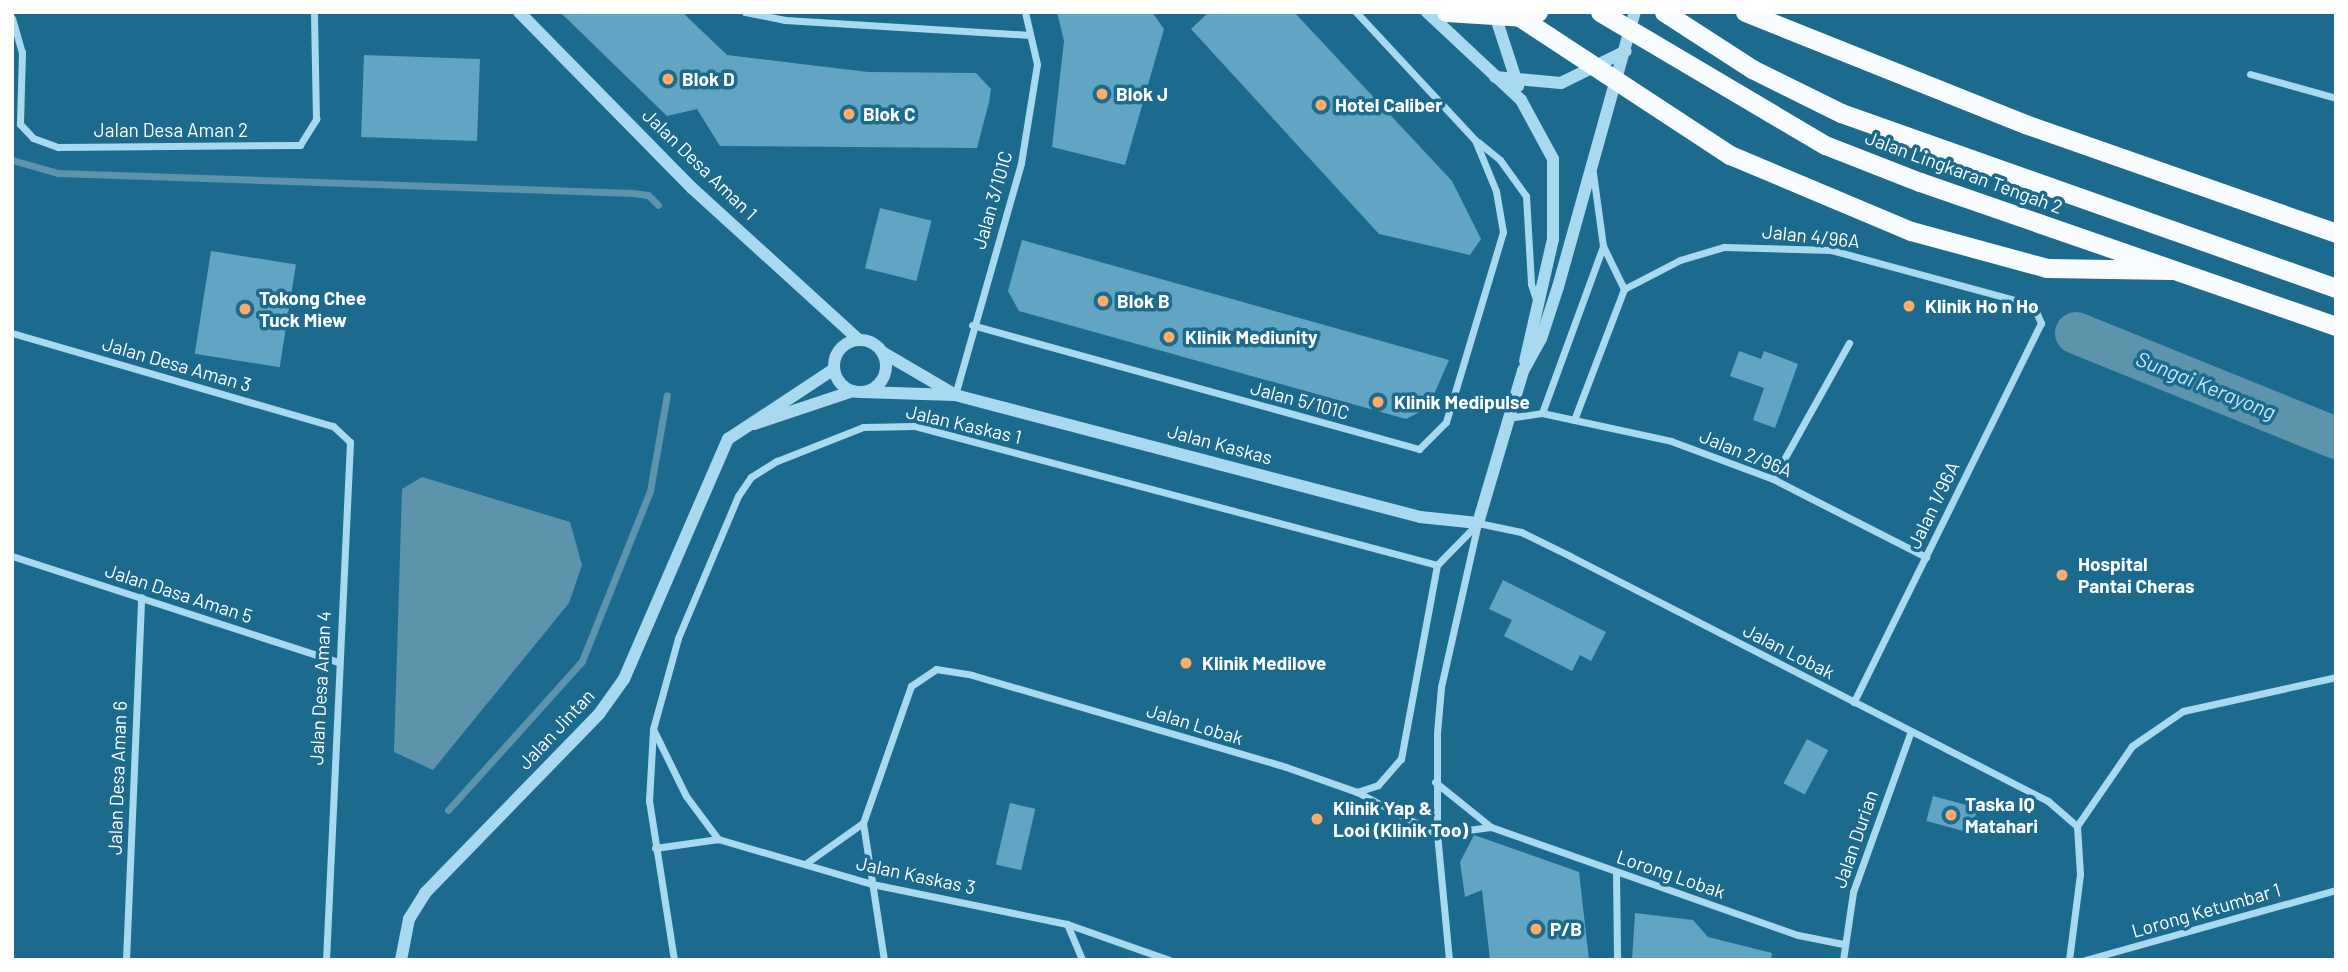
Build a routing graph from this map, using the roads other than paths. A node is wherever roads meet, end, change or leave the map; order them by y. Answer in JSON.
{"nodes":[{"id":1,"x":314,"y":12,"type":"edge"},
{"id":2,"x":519,"y":12,"type":"edge"},
{"id":3,"x":745,"y":12,"type":"edge"},
{"id":4,"x":1025,"y":12,"type":"edge"},
{"id":5,"x":1356,"y":12,"type":"edge"},
{"id":6,"x":1427,"y":12,"type":"edge"},
{"id":7,"x":1446,"y":12,"type":"edge"},
{"id":8,"x":1538,"y":12,"type":"edge"},
{"id":9,"x":1600,"y":12,"type":"edge"},
{"id":10,"x":1635,"y":12,"type":"edge"},
{"id":11,"x":1664,"y":12,"type":"edge"},
{"id":12,"x":1745,"y":12,"type":"edge"},
{"id":13,"x":1501,"y":14,"type":"edge"},
{"id":14,"x":12,"y":18,"type":"edge"},
{"id":15,"x":1030,"y":35,"type":"junction"},
{"id":16,"x":1626,"y":51,"type":"junction"},
{"id":17,"x":2250,"y":74,"type":"dead end"},
{"id":18,"x":1495,"y":77,"type":"junction"},
{"id":19,"x":1516,"y":81,"type":"junction"},
{"id":20,"x":2336,"y":98,"type":"edge"},
{"id":21,"x":1521,"y":100,"type":"junction"},
{"id":22,"x":1475,"y":139,"type":"junction"},
{"id":23,"x":1592,"y":168,"type":"junction"},
{"id":24,"x":2336,"y":233,"type":"edge"},
{"id":25,"x":1603,"y":246,"type":"junction"},
{"id":26,"x":2171,"y":270,"type":"junction"},
{"id":27,"x":2336,"y":288,"type":"edge"},
{"id":28,"x":1625,"y":289,"type":"junction"},
{"id":29,"x":1538,"y":302,"type":"junction"},
{"id":30,"x":2041,"y":323,"type":"joint"},
{"id":31,"x":972,"y":325,"type":"junction"},
{"id":32,"x":2336,"y":326,"type":"edge"},
{"id":33,"x":12,"y":333,"type":"edge"},
{"id":34,"x":859,"y":340,"type":"junction"},
{"id":35,"x":1849,"y":343,"type":"dead end"},
{"id":36,"x":882,"y":352,"type":"junction"},
{"id":37,"x":834,"y":369,"type":"junction"},
{"id":38,"x":1523,"y":371,"type":"junction"},
{"id":39,"x":857,"y":391,"type":"junction"},
{"id":40,"x":955,"y":395,"type":"junction"},
{"id":41,"x":1542,"y":413,"type":"junction"},
{"id":42,"x":1507,"y":418,"type":"junction"},
{"id":43,"x":1574,"y":420,"type":"junction"},
{"id":44,"x":333,"y":426,"type":"joint"},
{"id":45,"x":744,"y":426,"type":"junction"},
{"id":46,"x":1773,"y":479,"type":"junction"},
{"id":47,"x":1478,"y":523,"type":"junction"},
{"id":48,"x":12,"y":556,"type":"edge"},
{"id":49,"x":1926,"y":556,"type":"junction"},
{"id":50,"x":1437,"y":565,"type":"junction"},
{"id":51,"x":141,"y":597,"type":"junction"},
{"id":52,"x":336,"y":662,"type":"junction"},
{"id":53,"x":2336,"y":677,"type":"edge"},
{"id":54,"x":1854,"y":702,"type":"junction"},
{"id":55,"x":653,"y":729,"type":"junction"},
{"id":56,"x":1911,"y":731,"type":"junction"},
{"id":57,"x":1434,"y":782,"type":"junction"},
{"id":58,"x":1357,"y":792,"type":"junction"},
{"id":59,"x":863,"y":823,"type":"junction"},
{"id":60,"x":2077,"y":826,"type":"junction"},
{"id":61,"x":1491,"y":827,"type":"junction"},
{"id":62,"x":1437,"y":834,"type":"junction"},
{"id":63,"x":718,"y":839,"type":"junction"},
{"id":64,"x":655,"y":848,"type":"junction"},
{"id":65,"x":805,"y":864,"type":"junction"},
{"id":66,"x":1616,"y":872,"type":"junction"},
{"id":67,"x":872,"y":884,"type":"junction"},
{"id":68,"x":2336,"y":890,"type":"edge"},
{"id":69,"x":1067,"y":924,"type":"junction"},
{"id":70,"x":1843,"y":944,"type":"junction"},
{"id":71,"x":126,"y":960,"type":"edge"},
{"id":72,"x":326,"y":960,"type":"edge"},
{"id":73,"x":401,"y":960,"type":"edge"},
{"id":74,"x":674,"y":960,"type":"edge"},
{"id":75,"x":884,"y":960,"type":"edge"},
{"id":76,"x":1082,"y":960,"type":"edge"},
{"id":77,"x":1169,"y":960,"type":"edge"},
{"id":78,"x":1449,"y":960,"type":"edge"},
{"id":79,"x":1617,"y":960,"type":"edge"},
{"id":80,"x":1843,"y":960,"type":"edge"},
{"id":81,"x":2069,"y":960,"type":"edge"},
{"id":82,"x":2085,"y":960,"type":"edge"}],
"edges":[{"from":1,"to":14,"type":"street","name":"Jalan Desa Aman 2"},
{"from":2,"to":34,"type":"street","name":"Jalan Desa Aman 1"},
{"from":3,"to":15,"type":"street"},
{"from":4,"to":15,"type":"street","name":"Jalan 3/101C"},
{"from":5,"to":22,"type":"street","name":"Jalan 5/101C"},
{"from":6,"to":18,"type":"street"},
{"from":7,"to":13,"type":"highway"},
{"from":8,"to":13,"type":"highway"},
{"from":9,"to":26,"type":"highway","name":"Jalan Lingkaran Tengah 2","bridge":true},
{"from":10,"to":16,"type":"street"},
{"from":11,"to":27,"type":"highway","name":"Jalan Lingkaran Tengah 2"},
{"from":12,"to":24,"type":"highway"},
{"from":13,"to":19,"type":"street"},
{"from":13,"to":26,"type":"highway","bridge":true},
{"from":15,"to":31,"type":"street","name":"Jalan 3/101C"},
{"from":16,"to":19,"type":"street"},
{"from":16,"to":23,"type":"street"},
{"from":17,"to":20,"type":"street"},
{"from":18,"to":19,"type":"street"},
{"from":18,"to":21,"type":"street"},
{"from":19,"to":21,"type":"street"},
{"from":21,"to":29,"type":"street"},
{"from":22,"to":29,"type":"street","name":"Jalan 5/101C"},
{"from":22,"to":31,"type":"street","name":"Jalan 5/101C"},
{"from":23,"to":25,"type":"street"},
{"from":23,"to":38,"type":"street"},
{"from":25,"to":28,"type":"street"},
{"from":25,"to":41,"type":"street"},
{"from":26,"to":32,"type":"highway","name":"Jalan Lingkaran Tengah 2"},
{"from":28,"to":30,"type":"street","name":"Jalan 4/96A"},
{"from":28,"to":43,"type":"street"},
{"from":29,"to":38,"type":"street"},
{"from":30,"to":49,"type":"street","name":"Jalan 1/96A"},
{"from":31,"to":40,"type":"street","name":"Jalan 3/101C"},
{"from":33,"to":44,"type":"street","name":"Jalan Desa Aman 3"},
{"from":34,"to":36,"type":"street"},
{"from":34,"to":37,"type":"street"},
{"from":35,"to":46,"type":"street"},
{"from":36,"to":39,"type":"street"},
{"from":36,"to":40,"type":"street","name":"Jalan Kaskas"},
{"from":37,"to":39,"type":"street"},
{"from":37,"to":45,"type":"street","name":"Jalan Jintan"},
{"from":38,"to":42,"type":"street"},
{"from":39,"to":40,"type":"street","name":"Jalan Kaskas"},
{"from":39,"to":45,"type":"street"},
{"from":40,"to":47,"type":"street","name":"Jalan Kaskas"},
{"from":41,"to":42,"type":"street"},
{"from":41,"to":43,"type":"street","name":"Jalan 2/96A"},
{"from":42,"to":47,"type":"street"},
{"from":43,"to":46,"type":"street","name":"Jalan 2/96A"},
{"from":44,"to":52,"type":"street","name":"Jalan Desa Aman 4"},
{"from":45,"to":73,"type":"street","name":"Jalan Jintan"},
{"from":46,"to":49,"type":"street","name":"Jalan 2/96A"},
{"from":47,"to":50,"type":"street"},
{"from":47,"to":54,"type":"street","name":"Jalan Lobak"},
{"from":47,"to":57,"type":"street"},
{"from":48,"to":51,"type":"street","name":"Jalan Dasa Aman 5"},
{"from":49,"to":54,"type":"street","name":"Jalan 1/96A"},
{"from":50,"to":55,"type":"street","name":"Jalan Kaskas 1"},
{"from":50,"to":58,"type":"street"},
{"from":51,"to":52,"type":"street","name":"Jalan Dasa Aman 5"},
{"from":51,"to":71,"type":"street","name":"Jalan Desa Aman 6"},
{"from":52,"to":72,"type":"street","name":"Jalan Desa Aman 4"},
{"from":53,"to":60,"type":"street"},
{"from":54,"to":56,"type":"street","name":"Jalan Lobak"},
{"from":55,"to":63,"type":"street"},
{"from":55,"to":64,"type":"street","name":"Jalan Kaskas 1"},
{"from":56,"to":60,"type":"street","name":"Jalan Lobak"},
{"from":56,"to":70,"type":"street","name":"Jalan Durian"},
{"from":57,"to":61,"type":"street","name":"Lorong Lobak"},
{"from":57,"to":62,"type":"street"},
{"from":58,"to":59,"type":"street","name":"Jalan Lobak"},
{"from":58,"to":62,"type":"street","name":"Jalan Lobak"},
{"from":59,"to":65,"type":"street"},
{"from":59,"to":67,"type":"street"},
{"from":60,"to":81,"type":"street"},
{"from":61,"to":62,"type":"street","name":"Lorong Lobak"},
{"from":61,"to":66,"type":"street","name":"Lorong Lobak"},
{"from":62,"to":78,"type":"street"},
{"from":63,"to":64,"type":"street","name":"Jalan Kaskas 3"},
{"from":63,"to":65,"type":"street","name":"Jalan Kaskas 3"},
{"from":64,"to":74,"type":"street","name":"Jalan Kaskas 1"},
{"from":65,"to":67,"type":"street","name":"Jalan Kaskas 3"},
{"from":66,"to":70,"type":"street","name":"Lorong Lobak"},
{"from":66,"to":79,"type":"street"},
{"from":67,"to":69,"type":"street","name":"Jalan Kaskas 3"},
{"from":67,"to":75,"type":"street"},
{"from":68,"to":82,"type":"street","name":"Lorong Ketumbar 1"},
{"from":69,"to":76,"type":"street"},
{"from":69,"to":77,"type":"street","name":"Jalan Kaskas 3"},
{"from":70,"to":80,"type":"street","name":"Jalan Durian"}]}
